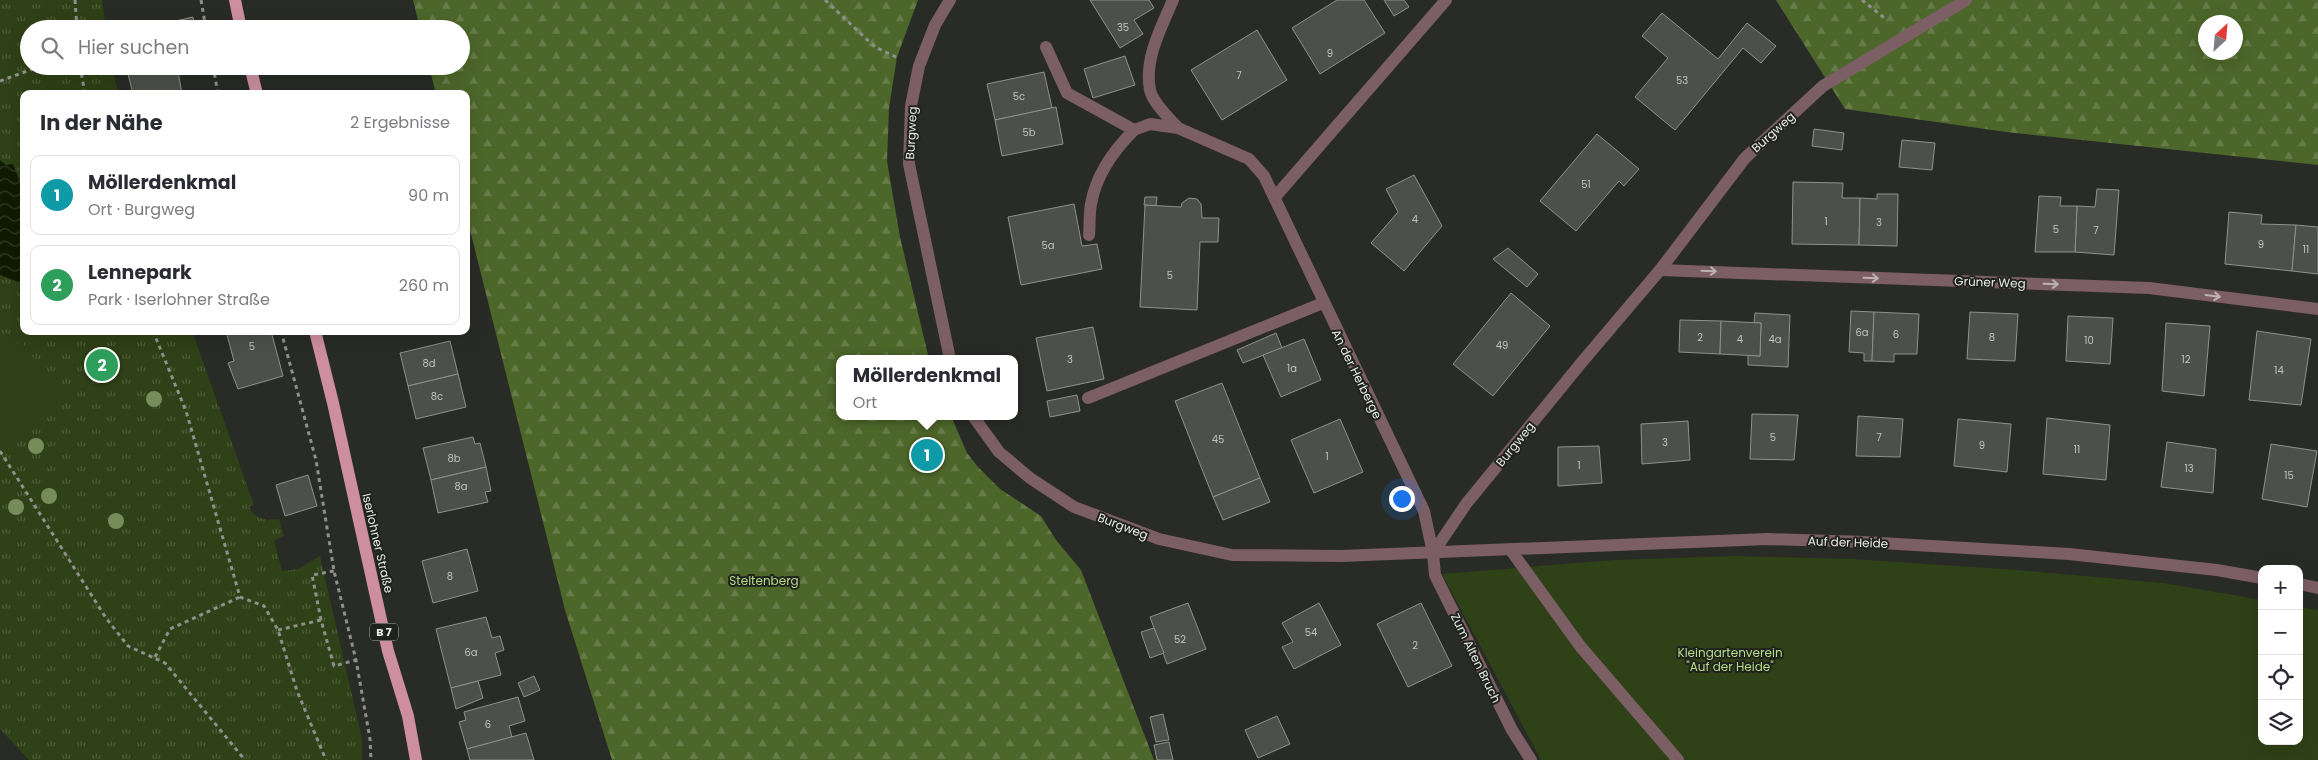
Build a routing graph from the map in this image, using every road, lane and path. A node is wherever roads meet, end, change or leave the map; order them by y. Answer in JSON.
{"nodes":[{"id":1,"x":74,"y":0,"type":"edge"},
{"id":2,"x":201,"y":0,"type":"edge"},
{"id":3,"x":235,"y":0,"type":"edge"},
{"id":4,"x":825,"y":0,"type":"edge"},
{"id":5,"x":950,"y":0,"type":"edge"},
{"id":6,"x":1173,"y":0,"type":"edge"},
{"id":7,"x":1446,"y":0,"type":"edge"},
{"id":8,"x":1966,"y":0,"type":"edge"},
{"id":9,"x":75,"y":20,"type":"edge"},
{"id":10,"x":204,"y":20,"type":"edge"},
{"id":11,"x":238,"y":20,"type":"edge"},
{"id":12,"x":1046,"y":47,"type":"dead end"},
{"id":13,"x":919,"y":66,"type":"junction"},
{"id":14,"x":20,"y":74,"type":"edge"},
{"id":15,"x":82,"y":75,"type":"edge"},
{"id":16,"x":215,"y":75,"type":"edge"},
{"id":17,"x":252,"y":75,"type":"edge"},
{"id":18,"x":0,"y":81,"type":"edge"},
{"id":19,"x":84,"y":90,"type":"edge"},
{"id":20,"x":217,"y":90,"type":"edge"},
{"id":21,"x":256,"y":90,"type":"edge"},
{"id":22,"x":1178,"y":128,"type":"junction"},
{"id":23,"x":1134,"y":130,"type":"junction"},
{"id":24,"x":1275,"y":197,"type":"junction"},
{"id":25,"x":1089,"y":235,"type":"dead end"},
{"id":26,"x":1660,"y":270,"type":"junction"},
{"id":27,"x":1323,"y":303,"type":"junction"},
{"id":28,"x":2318,"y":308,"type":"edge"},
{"id":29,"x":155,"y":335,"type":"edge"},
{"id":30,"x":282,"y":335,"type":"edge"},
{"id":31,"x":316,"y":335,"type":"edge"},
{"id":32,"x":949,"y":355,"type":"edge"},
{"id":33,"x":1088,"y":398,"type":"dead end"},
{"id":34,"x":976,"y":420,"type":"edge"},
{"id":35,"x":0,"y":451,"type":"edge"},
{"id":36,"x":1510,"y":549,"type":"junction"},
{"id":37,"x":1432,"y":553,"type":"junction"},
{"id":38,"x":334,"y":571,"type":"junction"},
{"id":39,"x":2258,"y":577,"type":"edge"},
{"id":40,"x":2303,"y":585,"type":"edge"},
{"id":41,"x":2318,"y":588,"type":"edge"},
{"id":42,"x":240,"y":597,"type":"junction"},
{"id":43,"x":321,"y":620,"type":"junction"},
{"id":44,"x":278,"y":630,"type":"junction"},
{"id":45,"x":155,"y":657,"type":"junction"},
{"id":46,"x":356,"y":660,"type":"junction"},
{"id":47,"x":245,"y":760,"type":"edge"},
{"id":48,"x":326,"y":760,"type":"edge"},
{"id":49,"x":371,"y":760,"type":"edge"},
{"id":50,"x":416,"y":760,"type":"edge"},
{"id":51,"x":1531,"y":760,"type":"edge"},
{"id":52,"x":1678,"y":760,"type":"edge"}],
"edges":[{"from":1,"to":9,"type":"path"},
{"from":2,"to":10,"type":"path"},
{"from":3,"to":11,"type":"main road"},
{"from":4,"to":13,"type":"path"},
{"from":5,"to":13,"type":"street","name":"Burgweg"},
{"from":6,"to":22,"type":"street"},
{"from":7,"to":24,"type":"street"},
{"from":8,"to":26,"type":"street","name":"Burgweg"},
{"from":12,"to":23,"type":"street"},
{"from":13,"to":32,"type":"street","name":"Burgweg"},
{"from":14,"to":18,"type":"path"},
{"from":15,"to":19,"type":"path"},
{"from":16,"to":20,"type":"path"},
{"from":17,"to":21,"type":"main road"},
{"from":22,"to":23,"type":"street","name":"An der Herberge"},
{"from":22,"to":24,"type":"street","name":"An der Herberge"},
{"from":23,"to":25,"type":"street"},
{"from":24,"to":27,"type":"street","name":"An der Herberge"},
{"from":26,"to":28,"type":"street","name":"Grüner Weg","one_way":true},
{"from":26,"to":37,"type":"street","name":"Burgweg"},
{"from":27,"to":33,"type":"street"},
{"from":27,"to":37,"type":"street","name":"An der Herberge"},
{"from":29,"to":42,"type":"path"},
{"from":30,"to":38,"type":"path"},
{"from":31,"to":50,"type":"main road","name":"Iserlohner Straße","number":"B 7"},
{"from":34,"to":37,"type":"street","name":"Burgweg"},
{"from":35,"to":45,"type":"path"},
{"from":36,"to":37,"type":"street","name":"Auf der Heide"},
{"from":36,"to":39,"type":"street","name":"Auf der Heide"},
{"from":36,"to":52,"type":"street"},
{"from":37,"to":51,"type":"street","name":"Zum Alten Bruch"},
{"from":38,"to":43,"type":"path"},
{"from":38,"to":46,"type":"path"},
{"from":40,"to":41,"type":"street"},
{"from":42,"to":44,"type":"path"},
{"from":42,"to":45,"type":"path"},
{"from":43,"to":44,"type":"path"},
{"from":43,"to":46,"type":"path"},
{"from":44,"to":48,"type":"path"},
{"from":45,"to":47,"type":"path"},
{"from":46,"to":49,"type":"path"}]}
